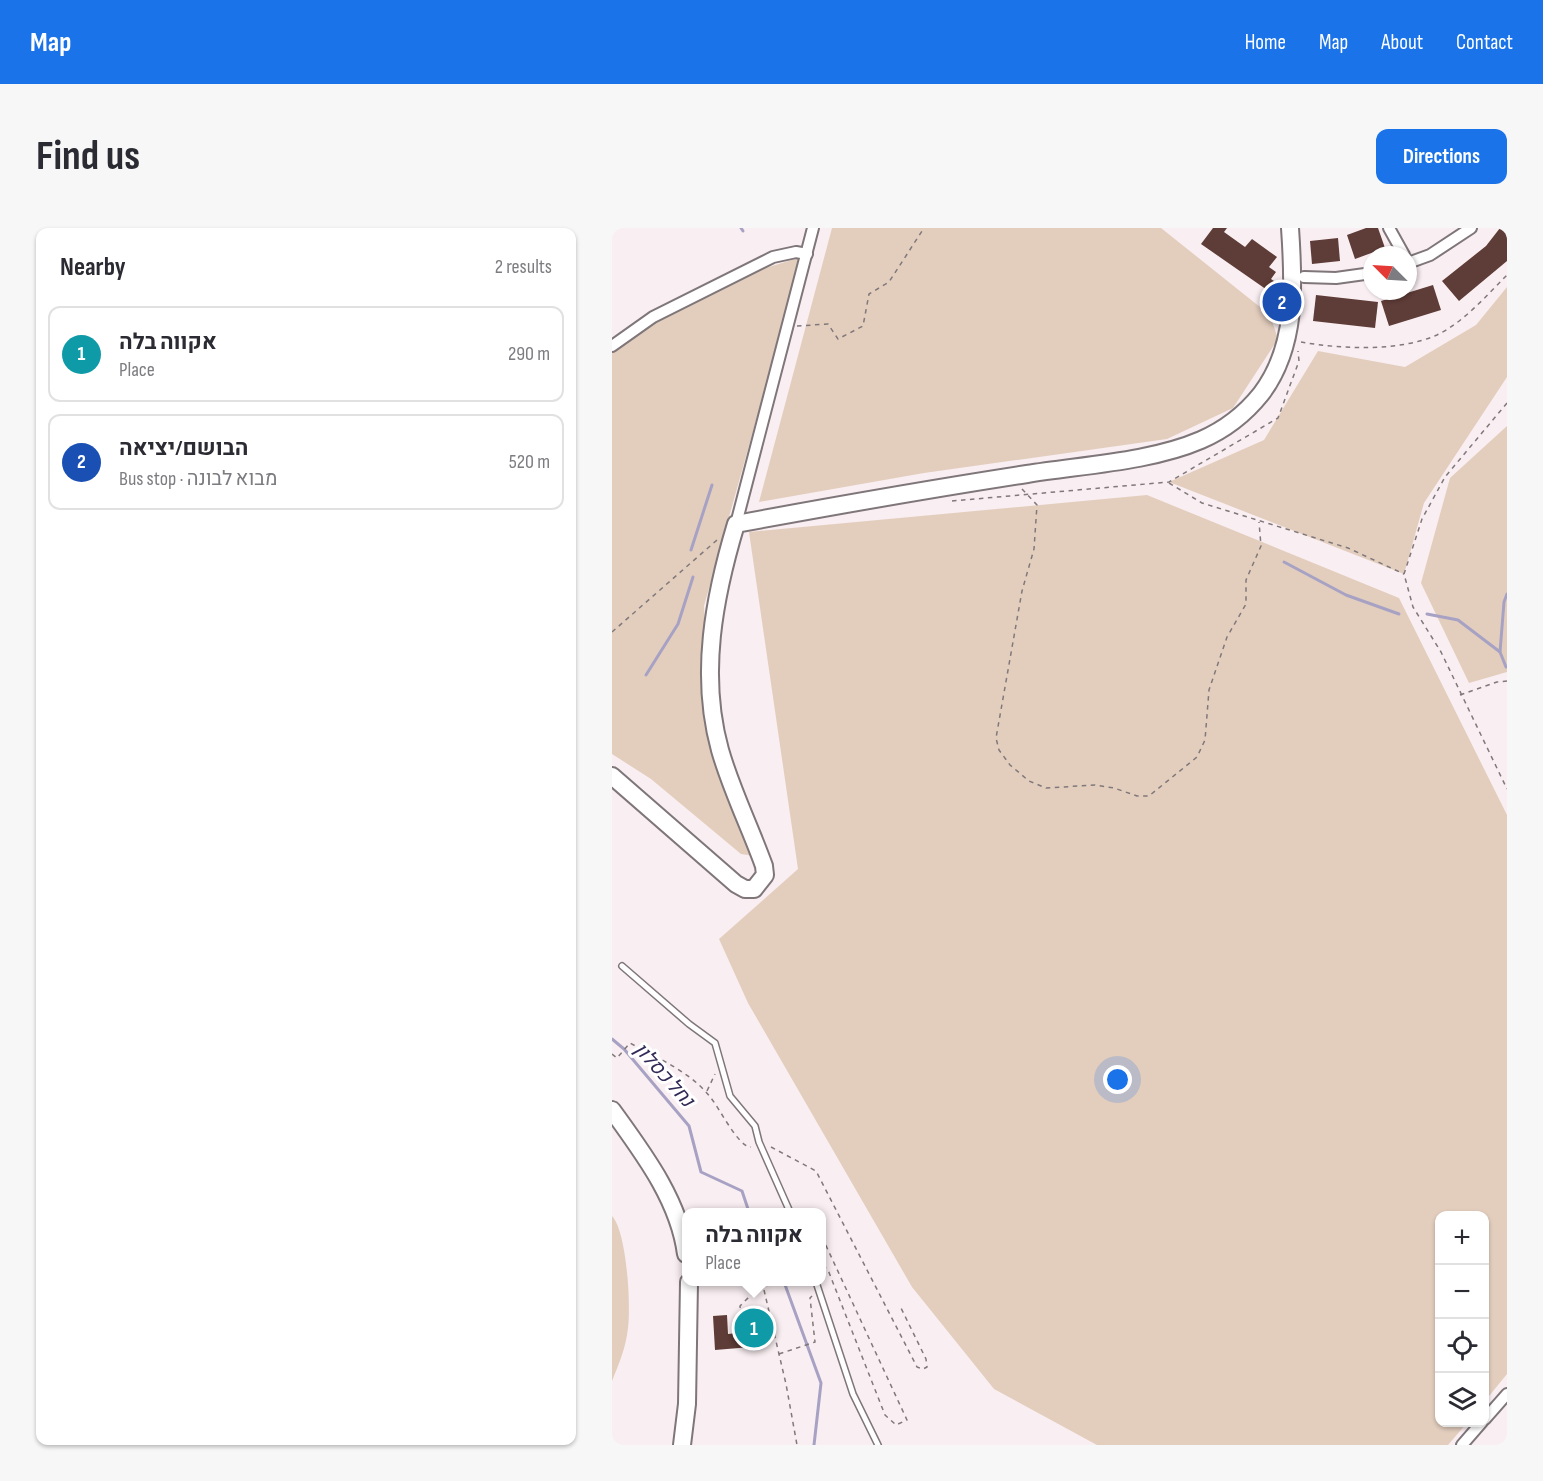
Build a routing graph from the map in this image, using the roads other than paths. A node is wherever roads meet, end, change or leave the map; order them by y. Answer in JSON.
{"nodes":[{"id":1,"x":813,"y":228,"type":"edge"},
{"id":2,"x":1290,"y":228,"type":"edge"},
{"id":3,"x":1389,"y":228,"type":"edge"},
{"id":4,"x":1471,"y":228,"type":"edge"},
{"id":5,"x":1399,"y":246,"type":"edge"},
{"id":6,"x":807,"y":255,"type":"junction"},
{"id":7,"x":1417,"y":260,"type":"edge"},
{"id":8,"x":1363,"y":274,"type":"edge"},
{"id":9,"x":1305,"y":277,"type":"dead end"},
{"id":10,"x":612,"y":346,"type":"edge"},
{"id":11,"x":736,"y":524,"type":"junction"},
{"id":12,"x":612,"y":776,"type":"edge"},
{"id":13,"x":622,"y":966,"type":"dead end"},
{"id":14,"x":612,"y":1110,"type":"edge"},
{"id":15,"x":788,"y":1208,"type":"edge"},
{"id":16,"x":682,"y":1238,"type":"edge"},
{"id":17,"x":689,"y":1286,"type":"edge"},
{"id":18,"x":818,"y":1286,"type":"edge"},
{"id":19,"x":1507,"y":1394,"type":"edge"},
{"id":20,"x":1489,"y":1414,"type":"edge"},
{"id":21,"x":1478,"y":1427,"type":"edge"},
{"id":22,"x":681,"y":1445,"type":"edge"},
{"id":23,"x":878,"y":1445,"type":"edge"},
{"id":24,"x":1462,"y":1445,"type":"edge"}],
"edges":[{"from":1,"to":6,"type":"street"},
{"from":2,"to":11,"type":"main road"},
{"from":3,"to":5,"type":"street"},
{"from":4,"to":7,"type":"street"},
{"from":6,"to":10,"type":"street"},
{"from":6,"to":11,"type":"street"},
{"from":8,"to":9,"type":"street"},
{"from":11,"to":12,"type":"main road"},
{"from":13,"to":15,"type":"lane"},
{"from":14,"to":16,"type":"main road"},
{"from":17,"to":22,"type":"main road"},
{"from":18,"to":23,"type":"lane"},
{"from":19,"to":20,"type":"street"},
{"from":21,"to":24,"type":"street"}]}
